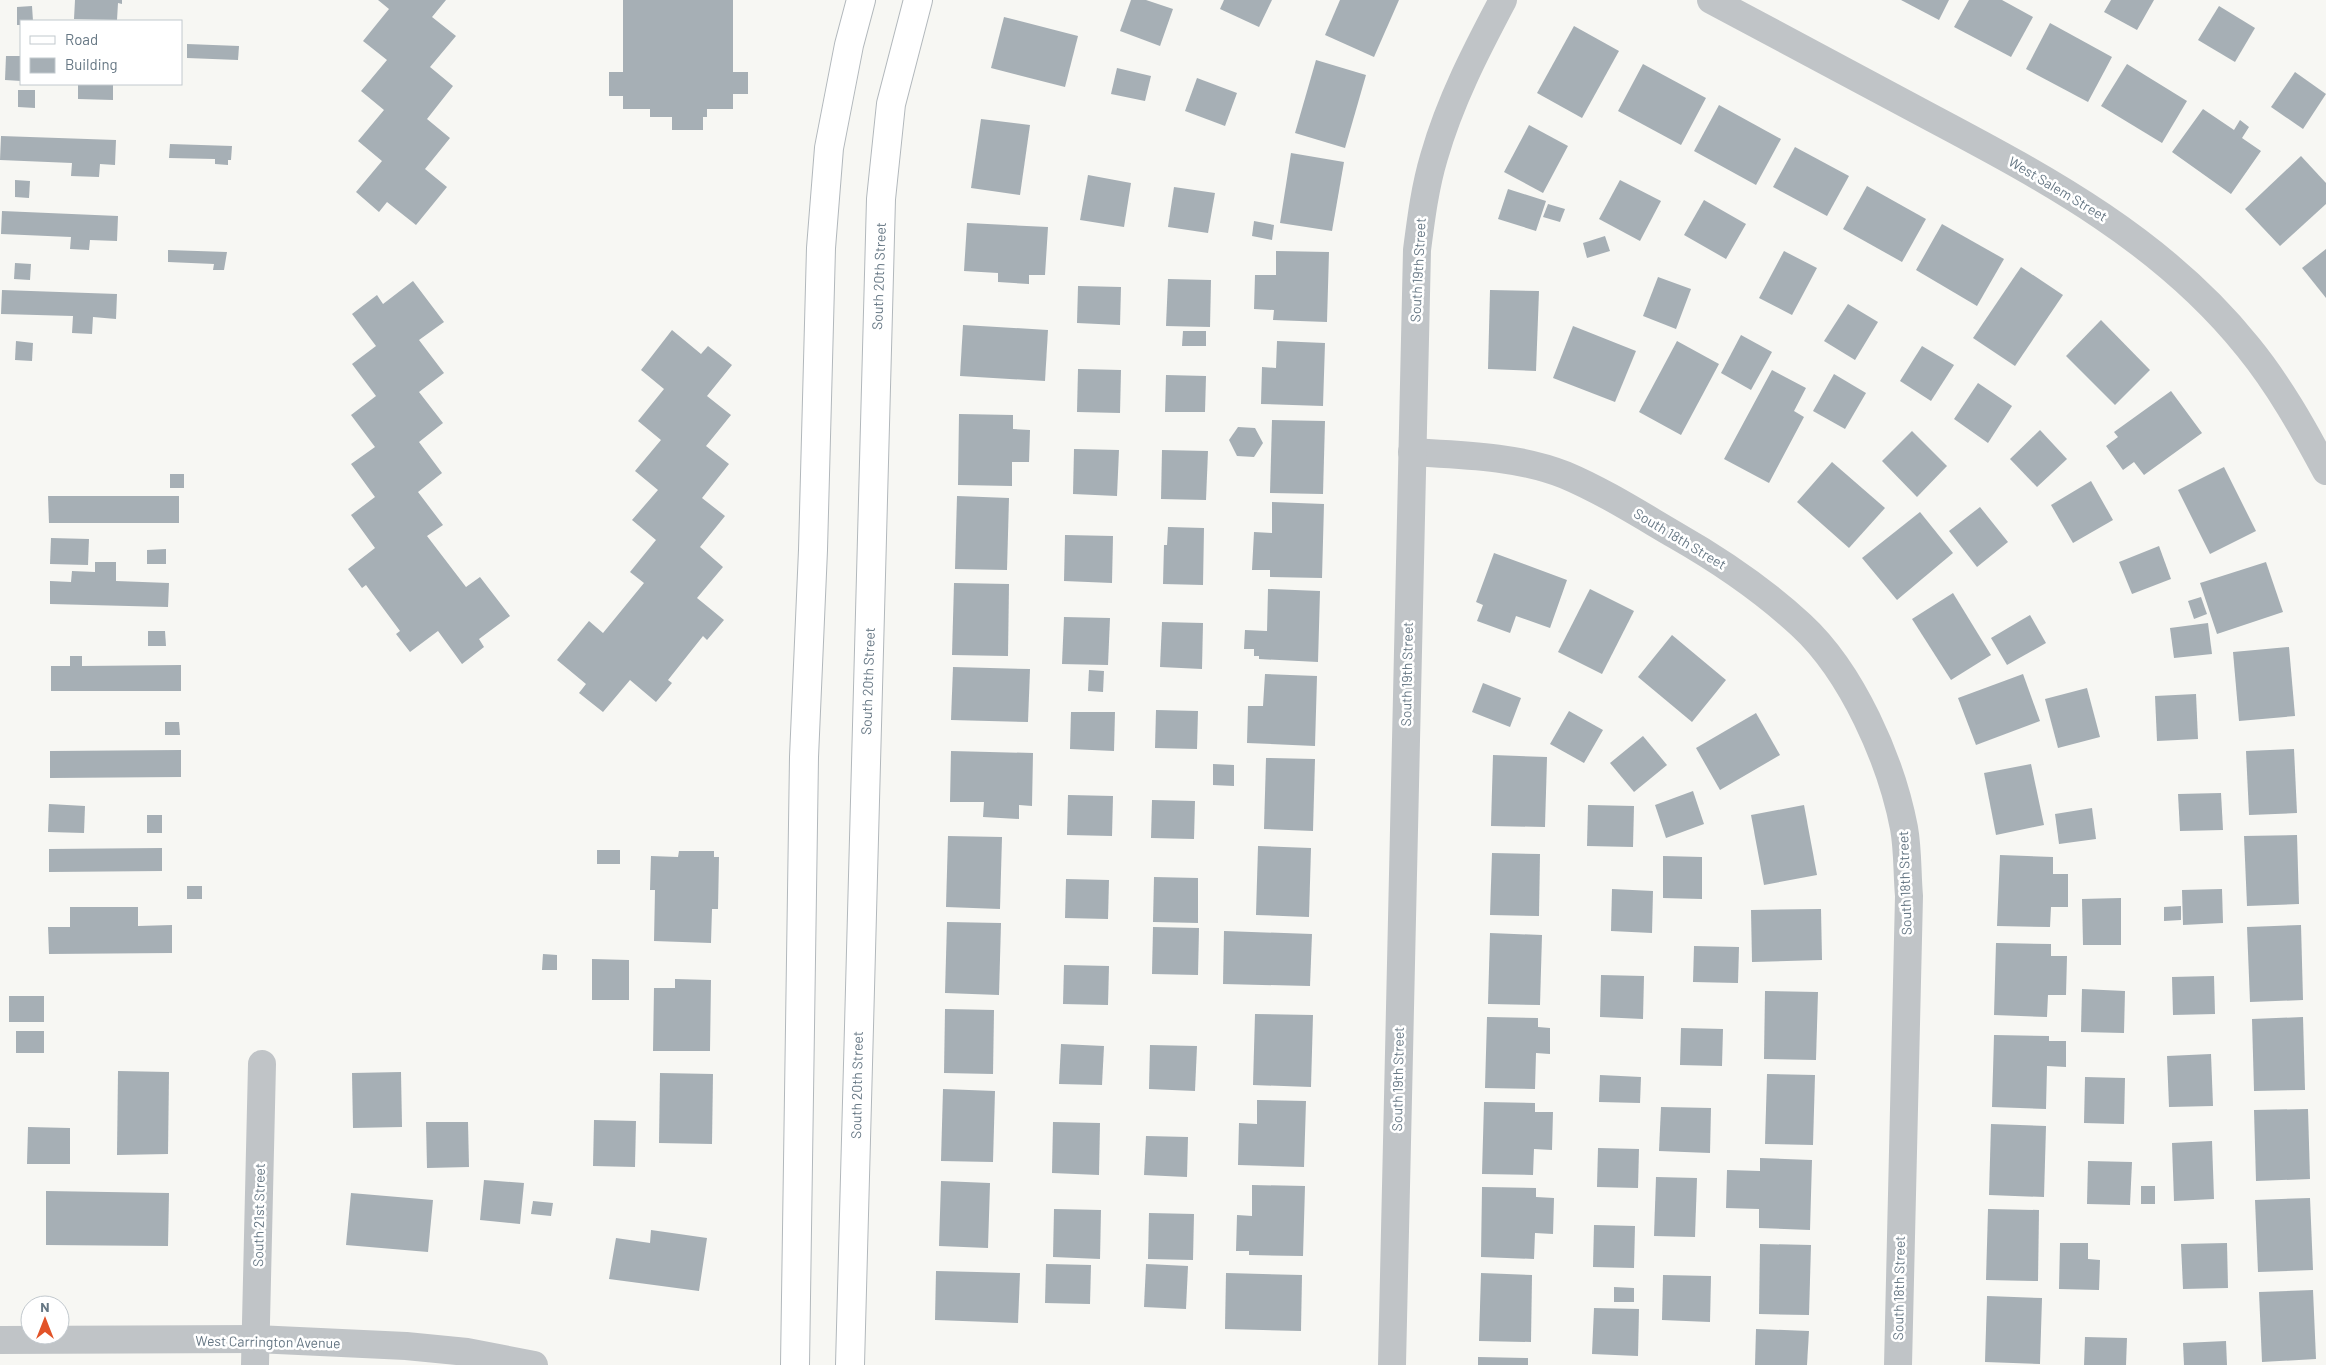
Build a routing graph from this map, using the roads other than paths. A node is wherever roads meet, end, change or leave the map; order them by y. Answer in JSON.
{"nodes":[{"id":1,"x":861,"y":0,"type":"edge"},
{"id":2,"x":918,"y":0,"type":"edge"},
{"id":3,"x":1503,"y":0,"type":"edge"},
{"id":4,"x":1711,"y":0,"type":"edge"},
{"id":5,"x":1412,"y":452,"type":"junction"},
{"id":6,"x":2326,"y":471,"type":"edge"},
{"id":7,"x":262,"y":1064,"type":"dead end"},
{"id":8,"x":0,"y":1340,"type":"edge"},
{"id":9,"x":255,"y":1352,"type":"edge"},
{"id":10,"x":534,"y":1365,"type":"edge"},
{"id":11,"x":794,"y":1365,"type":"edge"},
{"id":12,"x":850,"y":1365,"type":"edge"},
{"id":13,"x":1392,"y":1365,"type":"edge"},
{"id":14,"x":1898,"y":1365,"type":"edge"}],
"edges":[{"from":1,"to":11,"type":"street"},
{"from":2,"to":12,"type":"street","name":"South 20th Street"},
{"from":3,"to":5,"type":"street","name":"South 19th Street"},
{"from":4,"to":6,"type":"street","name":"West Salem Street"},
{"from":5,"to":13,"type":"street","name":"South 19th Street"},
{"from":5,"to":14,"type":"street","name":"South 18th Street"},
{"from":7,"to":9,"type":"street","name":"South 21st Street"},
{"from":8,"to":9,"type":"street","name":"West Carrington Avenue"},
{"from":9,"to":10,"type":"street","name":"West Carrington Avenue"}]}
